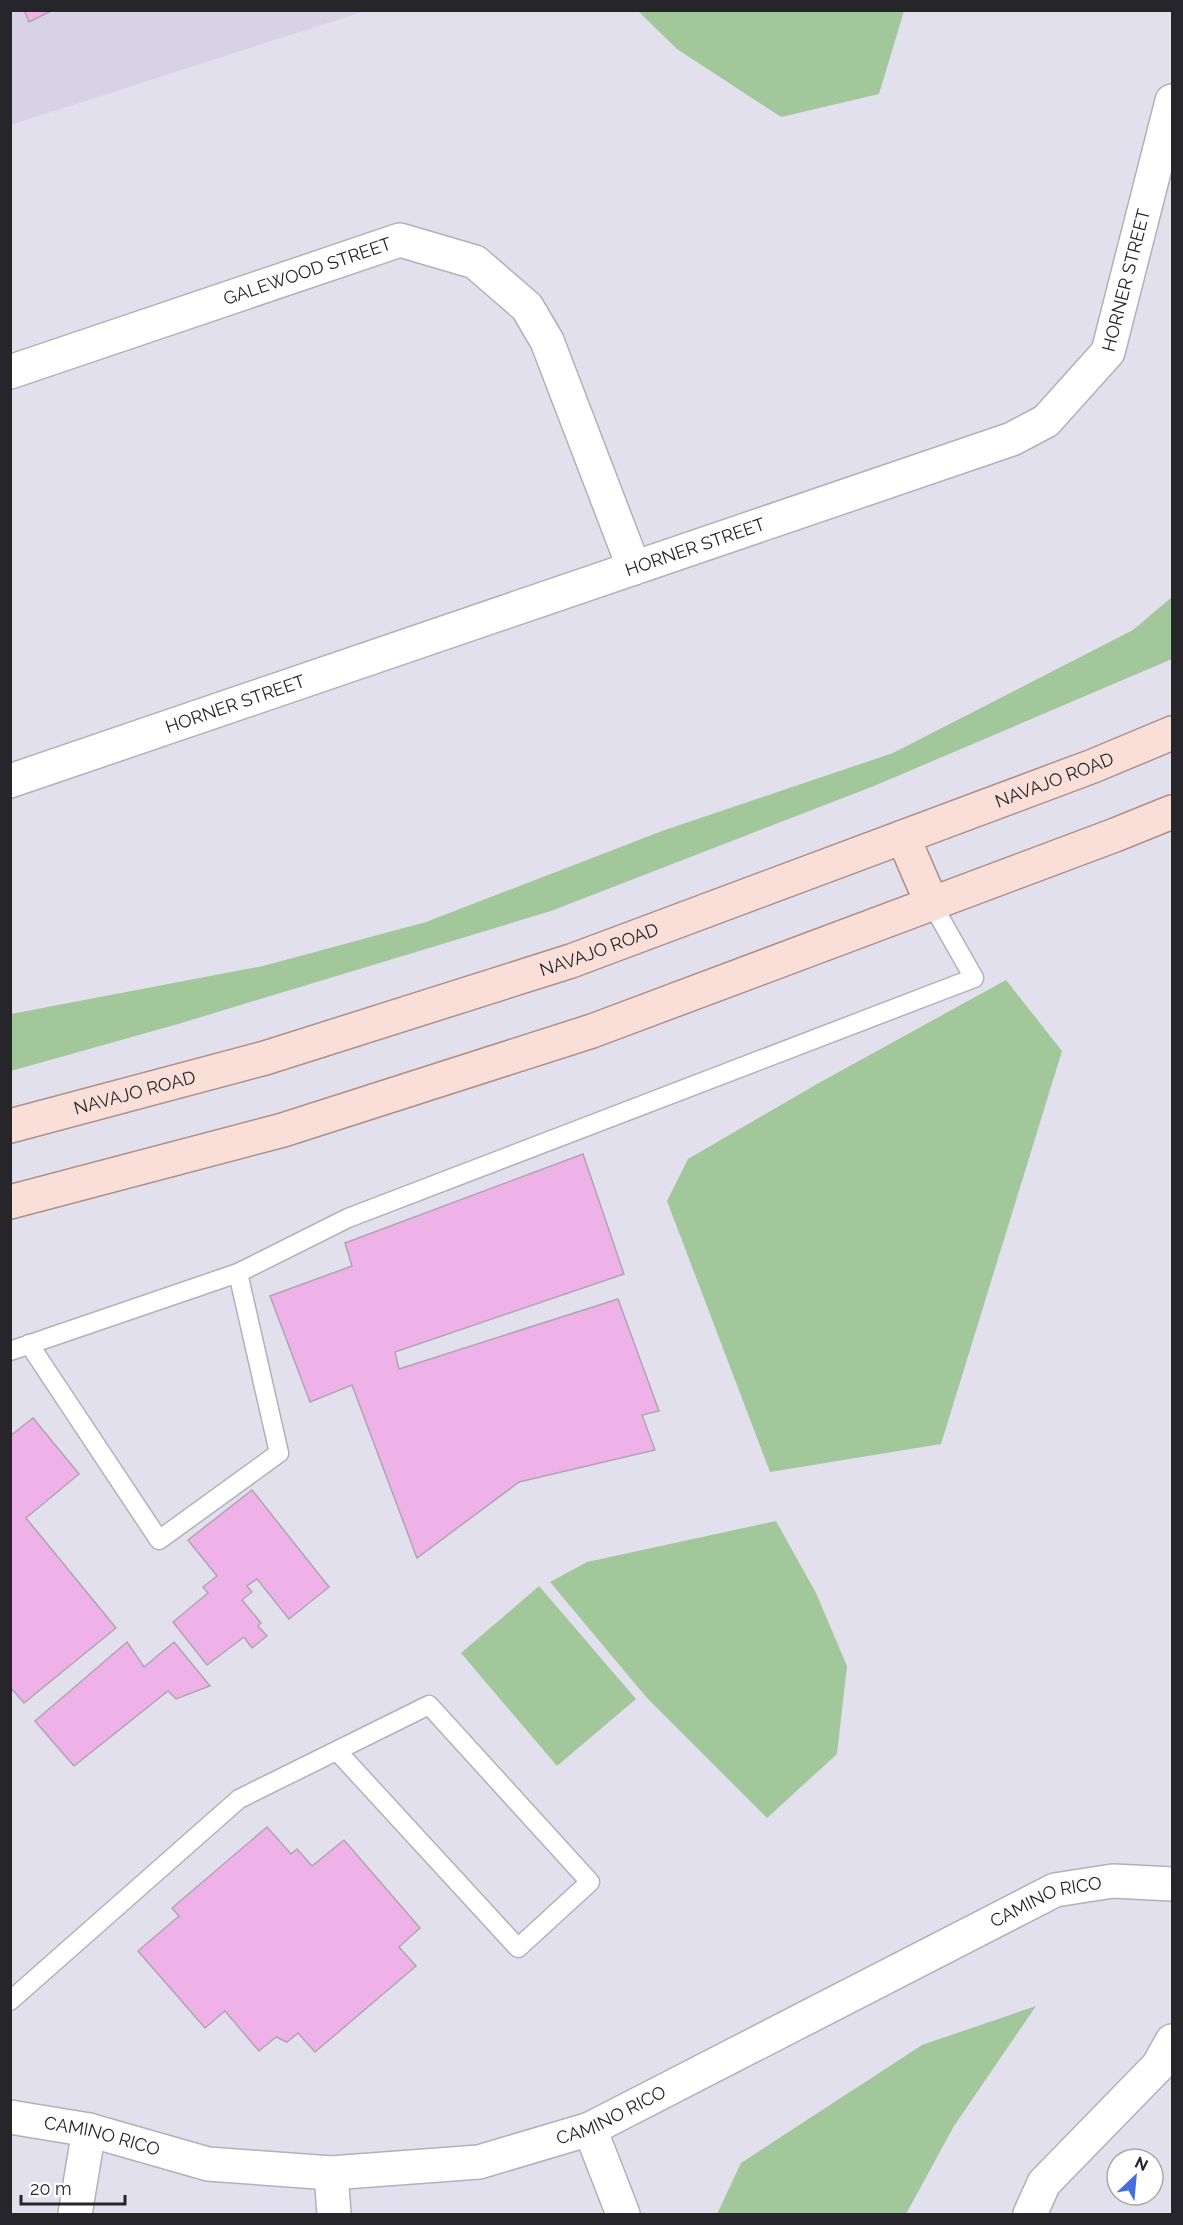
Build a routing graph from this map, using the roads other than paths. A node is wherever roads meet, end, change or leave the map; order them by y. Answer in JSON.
{"nodes":[{"id":1,"x":1173,"y":101,"type":"edge"},
{"id":2,"x":10,"y":372,"type":"edge"},
{"id":3,"x":634,"y":568,"type":"junction"},
{"id":4,"x":1173,"y":733,"type":"edge"},
{"id":5,"x":10,"y":781,"type":"edge"},
{"id":6,"x":1173,"y":812,"type":"edge"},
{"id":7,"x":903,"y":837,"type":"junction"},
{"id":8,"x":932,"y":904,"type":"junction"},
{"id":9,"x":10,"y":1126,"type":"edge"},
{"id":10,"x":10,"y":1202,"type":"edge"},
{"id":11,"x":238,"y":1273,"type":"junction"},
{"id":12,"x":29,"y":1344,"type":"junction"},
{"id":13,"x":10,"y":1350,"type":"edge"},
{"id":14,"x":337,"y":1751,"type":"junction"},
{"id":15,"x":1173,"y":1884,"type":"edge"},
{"id":16,"x":10,"y":2001,"type":"edge"},
{"id":17,"x":1173,"y":2041,"type":"edge"},
{"id":18,"x":10,"y":2117,"type":"edge"},
{"id":19,"x":590,"y":2129,"type":"junction"},
{"id":20,"x":89,"y":2130,"type":"junction"},
{"id":21,"x":331,"y":2173,"type":"junction"},
{"id":22,"x":75,"y":2214,"type":"edge"},
{"id":23,"x":334,"y":2214,"type":"edge"},
{"id":24,"x":623,"y":2214,"type":"edge"},
{"id":25,"x":1030,"y":2214,"type":"edge"}],
"edges":[{"from":1,"to":3,"type":"street","name":"HORNER STREET"},
{"from":2,"to":3,"type":"street","name":"GALEWOOD STREET"},
{"from":3,"to":5,"type":"street","name":"HORNER STREET"},
{"from":4,"to":7,"type":"main road","name":"NAVAJO ROAD"},
{"from":6,"to":8,"type":"main road"},
{"from":7,"to":8,"type":"main road"},
{"from":7,"to":9,"type":"main road","name":"NAVAJO ROAD"},
{"from":8,"to":10,"type":"main road"},
{"from":8,"to":11,"type":"lane"},
{"from":11,"to":12,"type":"lane"},
{"from":11,"to":12,"type":"lane"},
{"from":12,"to":13,"type":"lane"},
{"from":14,"to":14,"type":"lane"},
{"from":14,"to":16,"type":"lane"},
{"from":15,"to":19,"type":"street","name":"CAMINO RICO"},
{"from":17,"to":25,"type":"street"},
{"from":18,"to":20,"type":"street","name":"CAMINO RICO"},
{"from":19,"to":21,"type":"street","name":"CAMINO RICO"},
{"from":19,"to":24,"type":"street"},
{"from":20,"to":21,"type":"street","name":"CAMINO RICO"},
{"from":20,"to":22,"type":"street"},
{"from":21,"to":23,"type":"street"}]}
